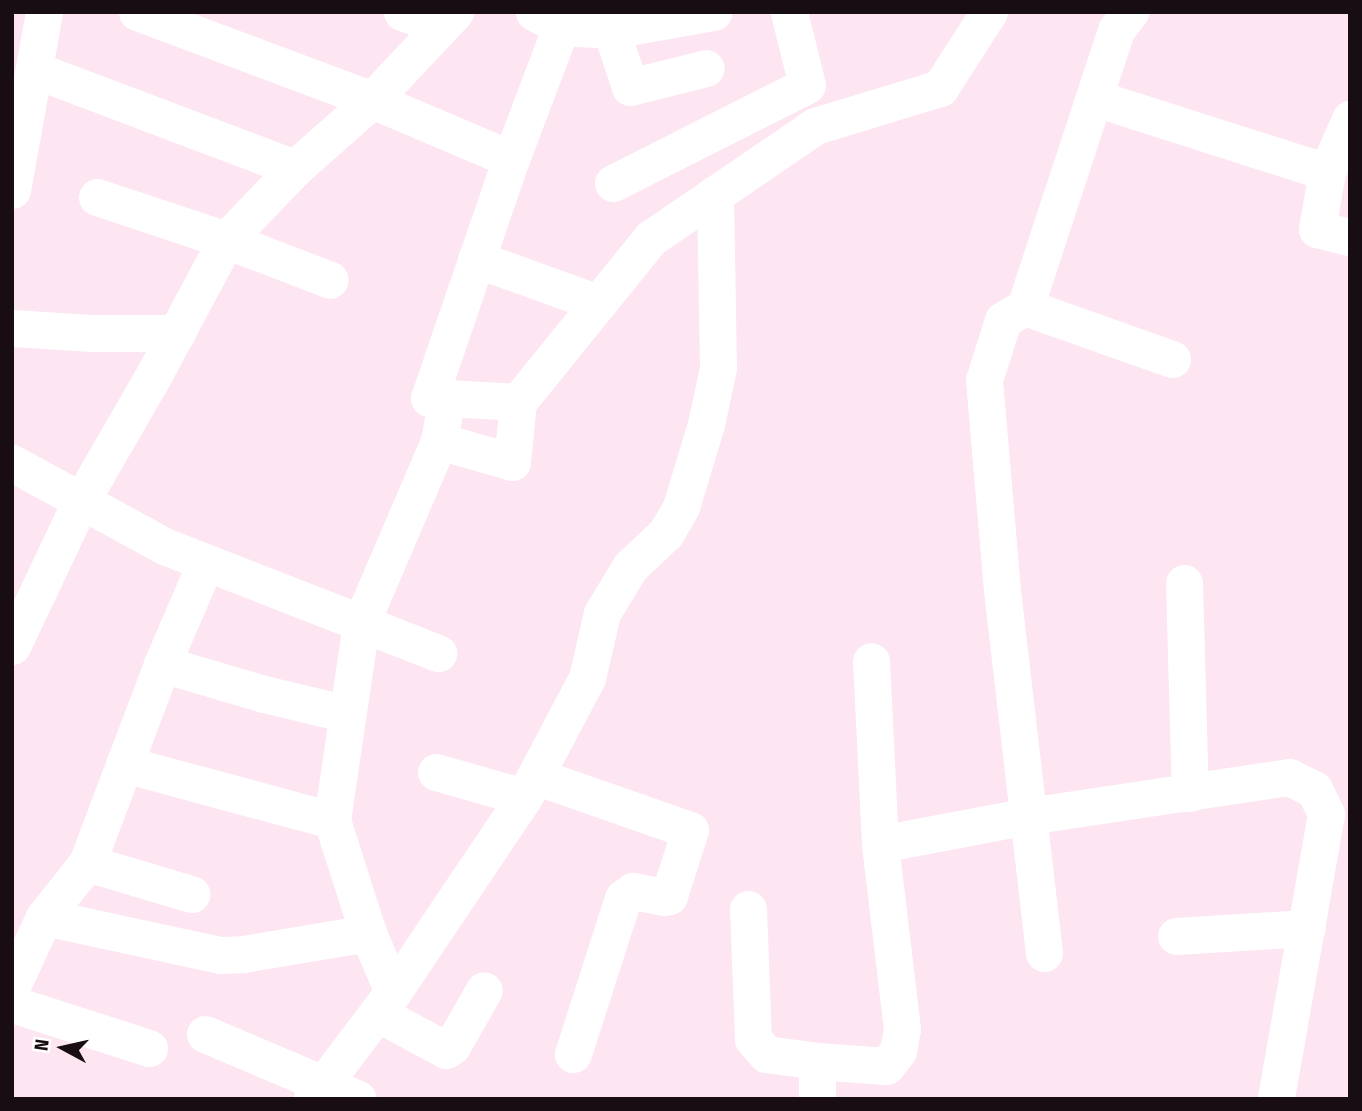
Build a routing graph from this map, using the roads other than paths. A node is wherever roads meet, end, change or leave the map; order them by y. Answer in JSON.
{"nodes":[{"id":1,"x":44,"y":12,"type":"edge"},
{"id":2,"x":137,"y":12,"type":"edge"},
{"id":3,"x":402,"y":12,"type":"edge"},
{"id":4,"x":713,"y":12,"type":"edge"},
{"id":5,"x":789,"y":12,"type":"edge"},
{"id":6,"x":1130,"y":12,"type":"edge"},
{"id":7,"x":981,"y":14,"type":"edge"},
{"id":8,"x":447,"y":19,"type":"edge"},
{"id":9,"x":548,"y":20,"type":"edge"},
{"id":10,"x":611,"y":30,"type":"junction"},
{"id":11,"x":706,"y":68,"type":"dead end"},
{"id":12,"x":35,"y":70,"type":"junction"},
{"id":13,"x":1095,"y":98,"type":"junction"},
{"id":14,"x":372,"y":100,"type":"junction"},
{"id":15,"x":1350,"y":119,"type":"edge"},
{"id":16,"x":511,"y":159,"type":"junction"},
{"id":17,"x":296,"y":168,"type":"junction"},
{"id":18,"x":1326,"y":172,"type":"junction"},
{"id":19,"x":613,"y":183,"type":"dead end"},
{"id":20,"x":12,"y":190,"type":"edge"},
{"id":21,"x":715,"y":194,"type":"junction"},
{"id":22,"x":97,"y":197,"type":"dead end"},
{"id":23,"x":1350,"y":237,"type":"edge"},
{"id":24,"x":226,"y":240,"type":"junction"},
{"id":25,"x":476,"y":259,"type":"junction"},
{"id":26,"x":330,"y":280,"type":"dead end"},
{"id":27,"x":598,"y":303,"type":"junction"},
{"id":28,"x":1025,"y":307,"type":"junction"},
{"id":29,"x":12,"y":328,"type":"edge"},
{"id":30,"x":177,"y":333,"type":"junction"},
{"id":31,"x":1172,"y":359,"type":"dead end"},
{"id":32,"x":447,"y":398,"type":"junction"},
{"id":33,"x":517,"y":402,"type":"junction"},
{"id":34,"x":439,"y":441,"type":"junction"},
{"id":35,"x":12,"y":463,"type":"edge"},
{"id":36,"x":80,"y":501,"type":"junction"},
{"id":37,"x":205,"y":564,"type":"junction"},
{"id":38,"x":1184,"y":583,"type":"dead end"},
{"id":39,"x":361,"y":623,"type":"junction"},
{"id":40,"x":12,"y":646,"type":"edge"},
{"id":41,"x":438,"y":653,"type":"dead end"},
{"id":42,"x":871,"y":661,"type":"dead end"},
{"id":43,"x":162,"y":664,"type":"junction"},
{"id":44,"x":347,"y":714,"type":"junction"},
{"id":45,"x":124,"y":764,"type":"junction"},
{"id":46,"x":436,"y":772,"type":"dead end"},
{"id":47,"x":530,"y":786,"type":"junction"},
{"id":48,"x":1190,"y":793,"type":"junction"},
{"id":49,"x":1028,"y":816,"type":"junction"},
{"id":50,"x":332,"y":820,"type":"junction"},
{"id":51,"x":880,"y":844,"type":"junction"},
{"id":52,"x":86,"y":863,"type":"junction"},
{"id":53,"x":191,"y":894,"type":"dead end"},
{"id":54,"x":748,"y":909,"type":"dead end"},
{"id":55,"x":44,"y":917,"type":"junction"},
{"id":56,"x":1307,"y":928,"type":"junction"},
{"id":57,"x":368,"y":933,"type":"junction"},
{"id":58,"x":1176,"y":936,"type":"dead end"},
{"id":59,"x":1044,"y":953,"type":"dead end"},
{"id":60,"x":12,"y":986,"type":"edge"},
{"id":61,"x":484,"y":990,"type":"dead end"},
{"id":62,"x":385,"y":1003,"type":"junction"},
{"id":63,"x":12,"y":1004,"type":"edge"},
{"id":64,"x":205,"y":1034,"type":"dead end"},
{"id":65,"x":149,"y":1048,"type":"dead end"},
{"id":66,"x":573,"y":1054,"type":"dead end"},
{"id":67,"x":817,"y":1061,"type":"junction"},
{"id":68,"x":318,"y":1091,"type":"edge"},
{"id":69,"x":358,"y":1099,"type":"edge"},
{"id":70,"x":817,"y":1099,"type":"edge"},
{"id":71,"x":1276,"y":1099,"type":"edge"}],
"edges":[{"from":1,"to":12,"type":"street"},
{"from":2,"to":14,"type":"street"},
{"from":3,"to":8,"type":"street"},
{"from":4,"to":10,"type":"street"},
{"from":5,"to":19,"type":"street"},
{"from":6,"to":13,"type":"street"},
{"from":7,"to":21,"type":"street"},
{"from":8,"to":14,"type":"street"},
{"from":9,"to":10,"type":"street"},
{"from":9,"to":16,"type":"street"},
{"from":10,"to":11,"type":"street"},
{"from":12,"to":17,"type":"street"},
{"from":12,"to":20,"type":"street"},
{"from":13,"to":18,"type":"street"},
{"from":13,"to":28,"type":"street"},
{"from":14,"to":16,"type":"street"},
{"from":14,"to":17,"type":"street"},
{"from":15,"to":18,"type":"street"},
{"from":16,"to":25,"type":"street"},
{"from":17,"to":24,"type":"street"},
{"from":18,"to":23,"type":"street"},
{"from":21,"to":27,"type":"street"},
{"from":21,"to":47,"type":"street"},
{"from":22,"to":24,"type":"street"},
{"from":24,"to":26,"type":"street"},
{"from":24,"to":30,"type":"street"},
{"from":25,"to":27,"type":"street"},
{"from":25,"to":32,"type":"street"},
{"from":27,"to":33,"type":"street"},
{"from":28,"to":31,"type":"street"},
{"from":28,"to":49,"type":"street"},
{"from":29,"to":30,"type":"street"},
{"from":30,"to":36,"type":"street"},
{"from":32,"to":33,"type":"street"},
{"from":32,"to":34,"type":"street"},
{"from":33,"to":34,"type":"street"},
{"from":34,"to":39,"type":"street"},
{"from":35,"to":36,"type":"street"},
{"from":36,"to":37,"type":"street"},
{"from":36,"to":40,"type":"street"},
{"from":37,"to":39,"type":"street"},
{"from":37,"to":43,"type":"street"},
{"from":38,"to":48,"type":"street"},
{"from":39,"to":41,"type":"street"},
{"from":39,"to":44,"type":"street"},
{"from":42,"to":51,"type":"street"},
{"from":43,"to":44,"type":"street"},
{"from":43,"to":45,"type":"street"},
{"from":44,"to":50,"type":"street"},
{"from":45,"to":50,"type":"street"},
{"from":45,"to":52,"type":"street"},
{"from":46,"to":47,"type":"street"},
{"from":47,"to":62,"type":"street"},
{"from":47,"to":66,"type":"street"},
{"from":48,"to":49,"type":"street"},
{"from":48,"to":56,"type":"street"},
{"from":49,"to":51,"type":"street"},
{"from":49,"to":59,"type":"street"},
{"from":50,"to":57,"type":"street"},
{"from":51,"to":67,"type":"street"},
{"from":52,"to":53,"type":"street"},
{"from":52,"to":55,"type":"street"},
{"from":54,"to":67,"type":"street"},
{"from":55,"to":57,"type":"street"},
{"from":55,"to":60,"type":"street"},
{"from":56,"to":58,"type":"street"},
{"from":56,"to":71,"type":"street"},
{"from":57,"to":62,"type":"street"},
{"from":61,"to":62,"type":"street"},
{"from":62,"to":68,"type":"street"},
{"from":63,"to":65,"type":"street"},
{"from":64,"to":68,"type":"street"},
{"from":67,"to":70,"type":"street"},
{"from":68,"to":69,"type":"street"}]}
